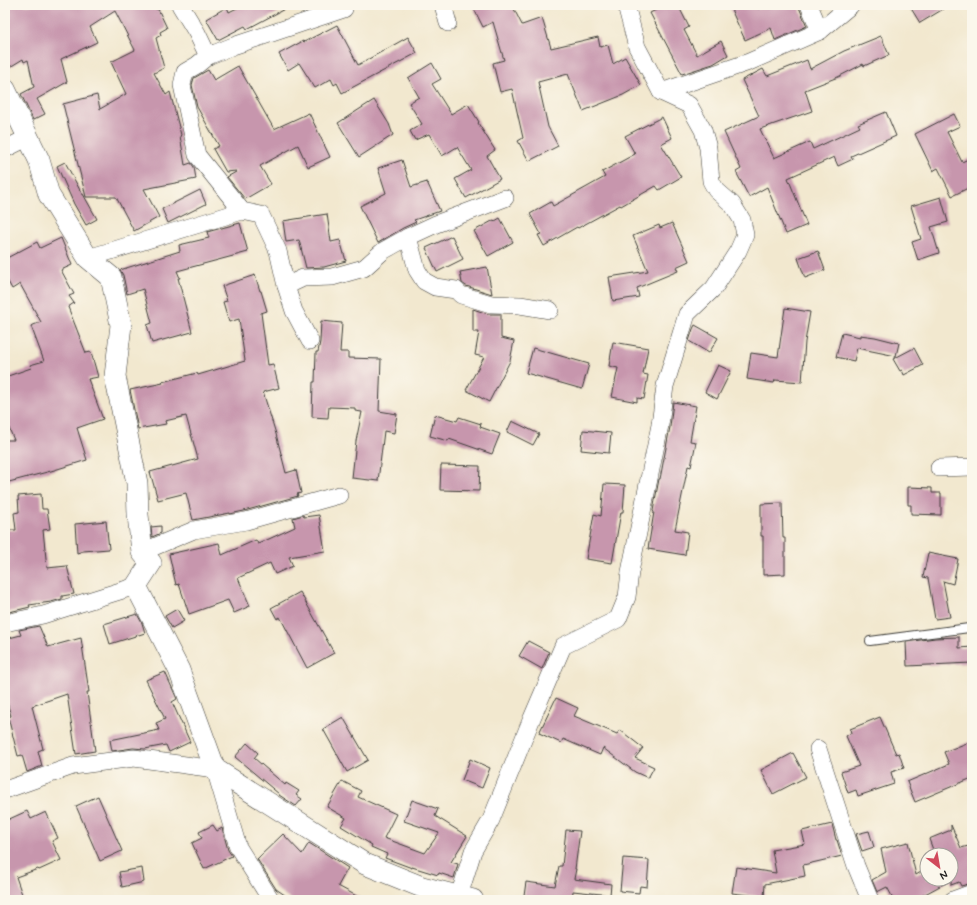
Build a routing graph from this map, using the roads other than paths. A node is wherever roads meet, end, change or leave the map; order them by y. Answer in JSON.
{"nodes":[{"id":1,"x":180,"y":5,"type":"edge"},
{"id":2,"x":443,"y":5,"type":"edge"},
{"id":3,"x":626,"y":5,"type":"edge"},
{"id":4,"x":809,"y":5,"type":"edge"},
{"id":5,"x":851,"y":5,"type":"edge"},
{"id":6,"x":344,"y":9,"type":"dead end"},
{"id":7,"x":448,"y":23,"type":"dead end"},
{"id":8,"x":820,"y":31,"type":"junction"},
{"id":9,"x":208,"y":56,"type":"junction"},
{"id":10,"x":5,"y":89,"type":"edge"},
{"id":11,"x":660,"y":92,"type":"junction"},
{"id":12,"x":29,"y":137,"type":"junction"},
{"id":13,"x":5,"y":149,"type":"edge"},
{"id":14,"x":505,"y":198,"type":"dead end"},
{"id":15,"x":242,"y":211,"type":"junction"},
{"id":16,"x":408,"y":237,"type":"junction"},
{"id":17,"x":88,"y":258,"type":"junction"},
{"id":18,"x":286,"y":286,"type":"junction"},
{"id":19,"x":550,"y":310,"type":"dead end"},
{"id":20,"x":310,"y":341,"type":"dead end"},
{"id":21,"x":972,"y":467,"type":"edge"},
{"id":22,"x":939,"y":468,"type":"dead end"},
{"id":23,"x":339,"y":496,"type":"dead end"},
{"id":24,"x":142,"y":552,"type":"junction"},
{"id":25,"x":136,"y":586,"type":"junction"},
{"id":26,"x":5,"y":623,"type":"edge"},
{"id":27,"x":972,"y":629,"type":"edge"},
{"id":28,"x":870,"y":641,"type":"dead end"},
{"id":29,"x":818,"y":749,"type":"dead end"},
{"id":30,"x":215,"y":769,"type":"junction"},
{"id":31,"x":5,"y":790,"type":"edge"},
{"id":32,"x":972,"y":893,"type":"edge"},
{"id":33,"x":466,"y":898,"type":"edge"},
{"id":34,"x":271,"y":900,"type":"edge"},
{"id":35,"x":870,"y":900,"type":"edge"},
{"id":36,"x":953,"y":900,"type":"edge"}],
"edges":[{"from":1,"to":9,"type":"street"},
{"from":2,"to":7,"type":"street"},
{"from":3,"to":11,"type":"street"},
{"from":4,"to":8,"type":"street"},
{"from":5,"to":8,"type":"street"},
{"from":6,"to":9,"type":"street"},
{"from":8,"to":11,"type":"street"},
{"from":9,"to":15,"type":"street"},
{"from":10,"to":12,"type":"street"},
{"from":11,"to":33,"type":"street"},
{"from":12,"to":13,"type":"street"},
{"from":12,"to":17,"type":"street"},
{"from":14,"to":16,"type":"street"},
{"from":15,"to":17,"type":"street"},
{"from":15,"to":18,"type":"street"},
{"from":16,"to":18,"type":"street"},
{"from":16,"to":19,"type":"street"},
{"from":17,"to":24,"type":"street"},
{"from":18,"to":20,"type":"street"},
{"from":21,"to":22,"type":"street"},
{"from":23,"to":24,"type":"street"},
{"from":24,"to":25,"type":"street"},
{"from":25,"to":26,"type":"street"},
{"from":25,"to":30,"type":"street"},
{"from":27,"to":28,"type":"lane"},
{"from":29,"to":35,"type":"street"},
{"from":30,"to":31,"type":"street"},
{"from":30,"to":33,"type":"street"},
{"from":30,"to":34,"type":"street"},
{"from":32,"to":36,"type":"street"}]}
